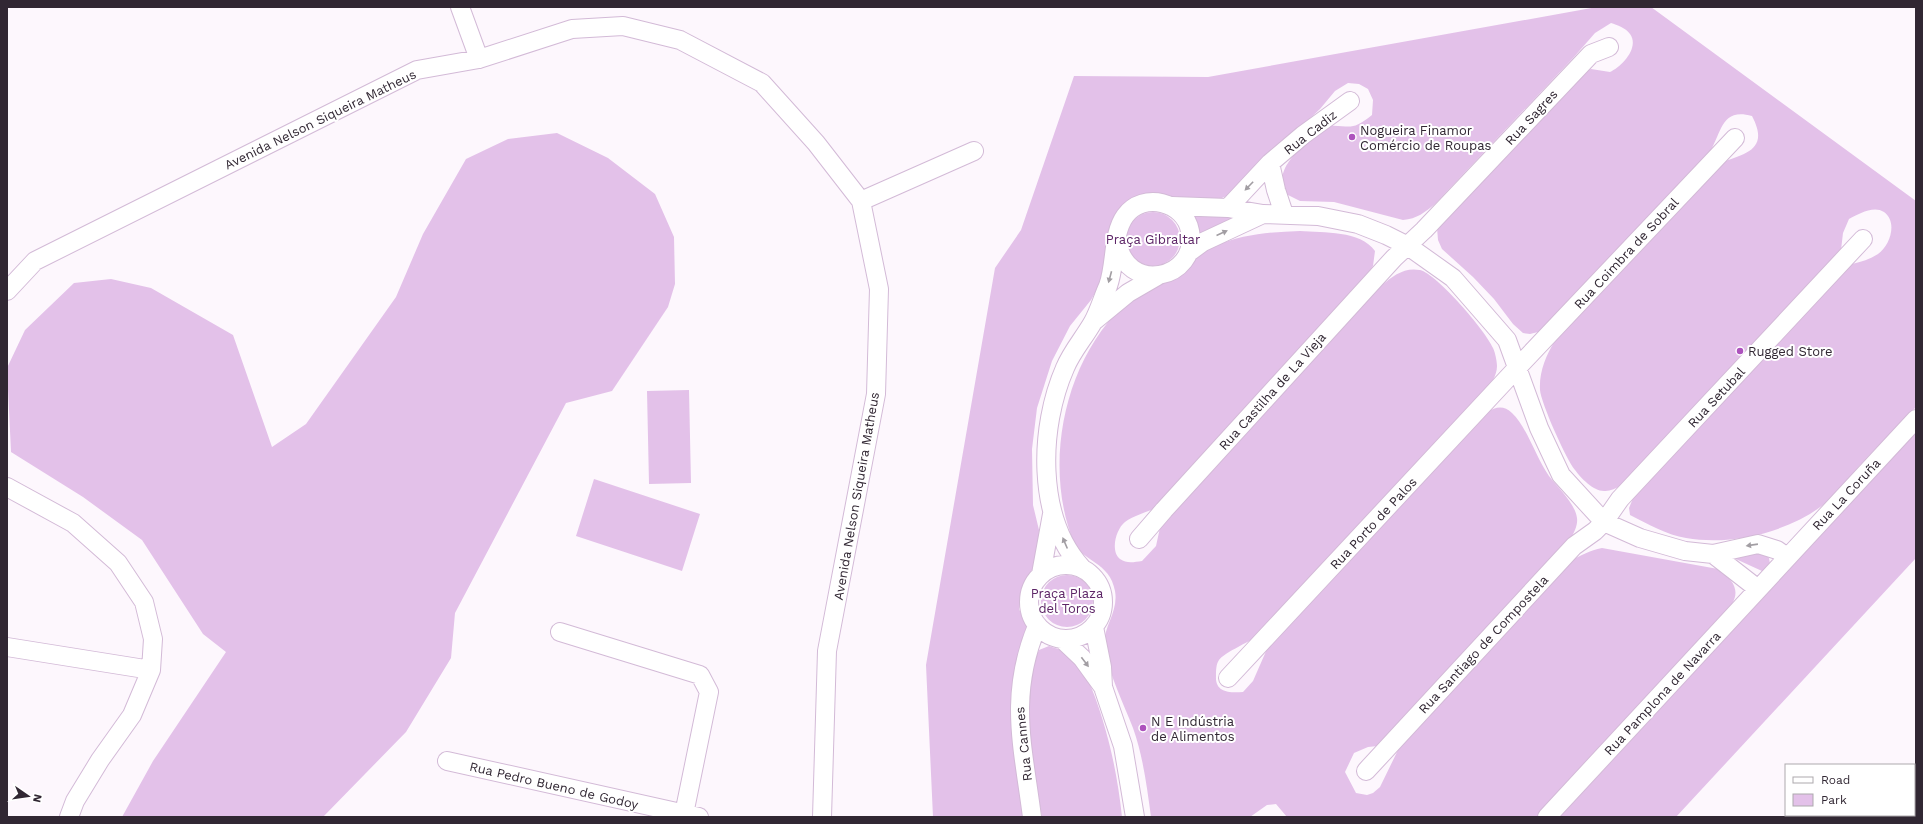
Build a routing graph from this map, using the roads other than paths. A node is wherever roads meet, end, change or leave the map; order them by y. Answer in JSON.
{"nodes":[{"id":1,"x":460,"y":7,"type":"edge"},
{"id":2,"x":1609,"y":46,"type":"dead end"},
{"id":3,"x":479,"y":59,"type":"junction"},
{"id":4,"x":1350,"y":101,"type":"dead end"},
{"id":5,"x":1735,"y":138,"type":"dead end"},
{"id":6,"x":974,"y":151,"type":"dead end"},
{"id":7,"x":1270,"y":163,"type":"junction"},
{"id":8,"x":861,"y":201,"type":"junction"},
{"id":9,"x":1172,"y":206,"type":"junction"},
{"id":10,"x":1228,"y":208,"type":"junction"},
{"id":11,"x":1263,"y":214,"type":"junction"},
{"id":12,"x":1284,"y":214,"type":"junction"},
{"id":13,"x":1117,"y":239,"type":"junction"},
{"id":14,"x":1863,"y":239,"type":"dead end"},
{"id":15,"x":1408,"y":246,"type":"junction"},
{"id":16,"x":1188,"y":253,"type":"junction"},
{"id":17,"x":1159,"y":276,"type":"junction"},
{"id":18,"x":7,"y":291,"type":"edge"},
{"id":19,"x":1093,"y":321,"type":"junction"},
{"id":20,"x":1517,"y":368,"type":"junction"},
{"id":21,"x":1916,"y":419,"type":"edge"},
{"id":22,"x":7,"y":487,"type":"edge"},
{"id":23,"x":1052,"y":514,"type":"junction"},
{"id":24,"x":1604,"y":522,"type":"junction"},
{"id":25,"x":1139,"y":540,"type":"dead end"},
{"id":26,"x":1713,"y":554,"type":"junction"},
{"id":27,"x":1782,"y":563,"type":"junction"},
{"id":28,"x":1082,"y":568,"type":"junction"},
{"id":29,"x":1041,"y":574,"type":"junction"},
{"id":30,"x":1758,"y":589,"type":"junction"},
{"id":31,"x":1037,"y":626,"type":"junction"},
{"id":32,"x":1094,"y":627,"type":"junction"},
{"id":33,"x":560,"y":632,"type":"dead end"},
{"id":34,"x":1063,"y":640,"type":"junction"},
{"id":35,"x":7,"y":647,"type":"edge"},
{"id":36,"x":151,"y":670,"type":"junction"},
{"id":37,"x":1228,"y":678,"type":"dead end"},
{"id":38,"x":1103,"y":687,"type":"junction"},
{"id":39,"x":447,"y":761,"type":"dead end"},
{"id":40,"x":1366,"y":771,"type":"dead end"},
{"id":41,"x":691,"y":816,"type":"edge"},
{"id":42,"x":68,"y":817,"type":"edge"},
{"id":43,"x":822,"y":817,"type":"edge"},
{"id":44,"x":1032,"y":817,"type":"edge"},
{"id":45,"x":1135,"y":817,"type":"edge"},
{"id":46,"x":1548,"y":817,"type":"edge"}],
"edges":[{"from":1,"to":3,"type":"street"},
{"from":2,"to":15,"type":"street","name":"Rua Sagres"},
{"from":3,"to":8,"type":"street","name":"Avenida Nelson Siqueira Matheus"},
{"from":3,"to":18,"type":"street","name":"Avenida Nelson Siqueira Matheus"},
{"from":4,"to":7,"type":"street","name":"Rua Cadiz"},
{"from":5,"to":20,"type":"street","name":"Rua Coimbra de Sobral"},
{"from":6,"to":8,"type":"street"},
{"from":7,"to":10,"type":"street","name":"Rua Cadiz","one_way":true},
{"from":7,"to":12,"type":"street","name":"Rua Cadiz"},
{"from":8,"to":43,"type":"street","name":"Avenida Nelson Siqueira Matheus"},
{"from":9,"to":10,"type":"street"},
{"from":9,"to":13,"type":"street"},
{"from":9,"to":16,"type":"street"},
{"from":10,"to":11,"type":"street"},
{"from":11,"to":12,"type":"street"},
{"from":16,"to":11,"type":"street","one_way":true},
{"from":12,"to":15,"type":"street"},
{"from":13,"to":17,"type":"street"},
{"from":13,"to":19,"type":"street","one_way":true},
{"from":14,"to":24,"type":"street","name":"Rua Setubal"},
{"from":15,"to":20,"type":"street"},
{"from":15,"to":25,"type":"street","name":"Rua Castilha de La Vieja"},
{"from":16,"to":17,"type":"street"},
{"from":17,"to":19,"type":"street"},
{"from":19,"to":23,"type":"street"},
{"from":20,"to":24,"type":"street"},
{"from":20,"to":37,"type":"street","name":"Rua Porto de Palos"},
{"from":21,"to":27,"type":"street","name":"Rua La Coruña"},
{"from":22,"to":36,"type":"street"},
{"from":28,"to":23,"type":"street","one_way":true},
{"from":23,"to":29,"type":"street"},
{"from":24,"to":26,"type":"street"},
{"from":24,"to":40,"type":"street","name":"Rua Santiago de Compostela"},
{"from":27,"to":26,"type":"street","one_way":true},
{"from":26,"to":30,"type":"street"},
{"from":27,"to":30,"type":"street","name":"Rua Pamplona de Navarra"},
{"from":28,"to":29,"type":"street"},
{"from":28,"to":32,"type":"street"},
{"from":29,"to":31,"type":"street"},
{"from":30,"to":46,"type":"street","name":"Rua Pamplona de Navarra"},
{"from":31,"to":34,"type":"street"},
{"from":31,"to":44,"type":"street","name":"Rua Cannes"},
{"from":32,"to":34,"type":"street"},
{"from":32,"to":38,"type":"street"},
{"from":33,"to":41,"type":"street"},
{"from":34,"to":38,"type":"street","one_way":true},
{"from":35,"to":36,"type":"street"},
{"from":36,"to":42,"type":"street"},
{"from":38,"to":45,"type":"street"},
{"from":39,"to":41,"type":"street","name":"Rua Pedro Bueno de Godoy"}]}
